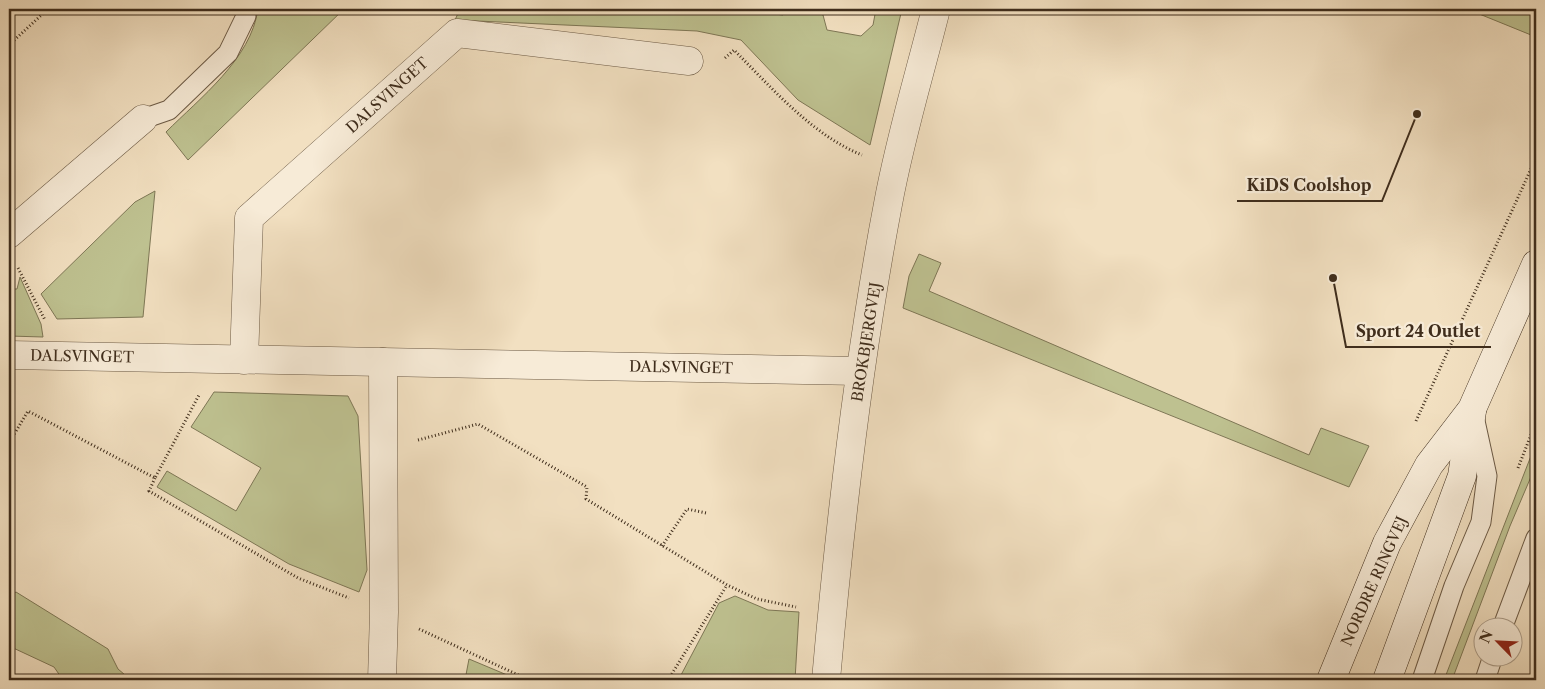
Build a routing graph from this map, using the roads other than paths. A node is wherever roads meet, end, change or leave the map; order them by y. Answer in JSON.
{"nodes":[{"id":1,"x":244,"y":9,"type":"edge"},
{"id":2,"x":936,"y":9,"type":"edge"},
{"id":3,"x":689,"y":61,"type":"road end"},
{"id":4,"x":143,"y":119,"type":"joint"},
{"id":5,"x":9,"y":234,"type":"edge"},
{"id":6,"x":1536,"y":264,"type":"edge"},
{"id":7,"x":9,"y":355,"type":"edge"},
{"id":8,"x":244,"y":360,"type":"junction"},
{"id":9,"x":383,"y":362,"type":"junction"},
{"id":10,"x":860,"y":371,"type":"junction"},
{"id":11,"x":1472,"y":409,"type":"junction"},
{"id":12,"x":1536,"y":538,"type":"edge"},
{"id":13,"x":1507,"y":616,"type":"edge"},
{"id":14,"x":1490,"y":666,"type":"edge"},
{"id":15,"x":382,"y":680,"type":"edge"},
{"id":16,"x":826,"y":680,"type":"edge"},
{"id":17,"x":1331,"y":680,"type":"edge"},
{"id":18,"x":1387,"y":680,"type":"edge"},
{"id":19,"x":1422,"y":680,"type":"edge"},
{"id":20,"x":1485,"y":680,"type":"edge"}],
"edges":[{"from":1,"to":4,"type":"lane"},
{"from":2,"to":10,"type":"street","name":"BROKBJERGVEJ"},
{"from":3,"to":8,"type":"street","name":"DALSVINGET"},
{"from":4,"to":5,"type":"street"},
{"from":6,"to":11,"type":"street","name":"NORDRE RINGVEJ"},
{"from":7,"to":8,"type":"street","name":"DALSVINGET"},
{"from":8,"to":9,"type":"street","name":"DALSVINGET"},
{"from":9,"to":10,"type":"street","name":"DALSVINGET"},
{"from":9,"to":15,"type":"street"},
{"from":10,"to":16,"type":"street","name":"BROKBJERGVEJ"},
{"from":11,"to":17,"type":"street","name":"NORDRE RINGVEJ"},
{"from":11,"to":18,"type":"street","name":"NORDRE RINGVEJ"},
{"from":11,"to":19,"type":"lane"},
{"from":12,"to":13,"type":"lane"},
{"from":14,"to":20,"type":"lane"}]}
